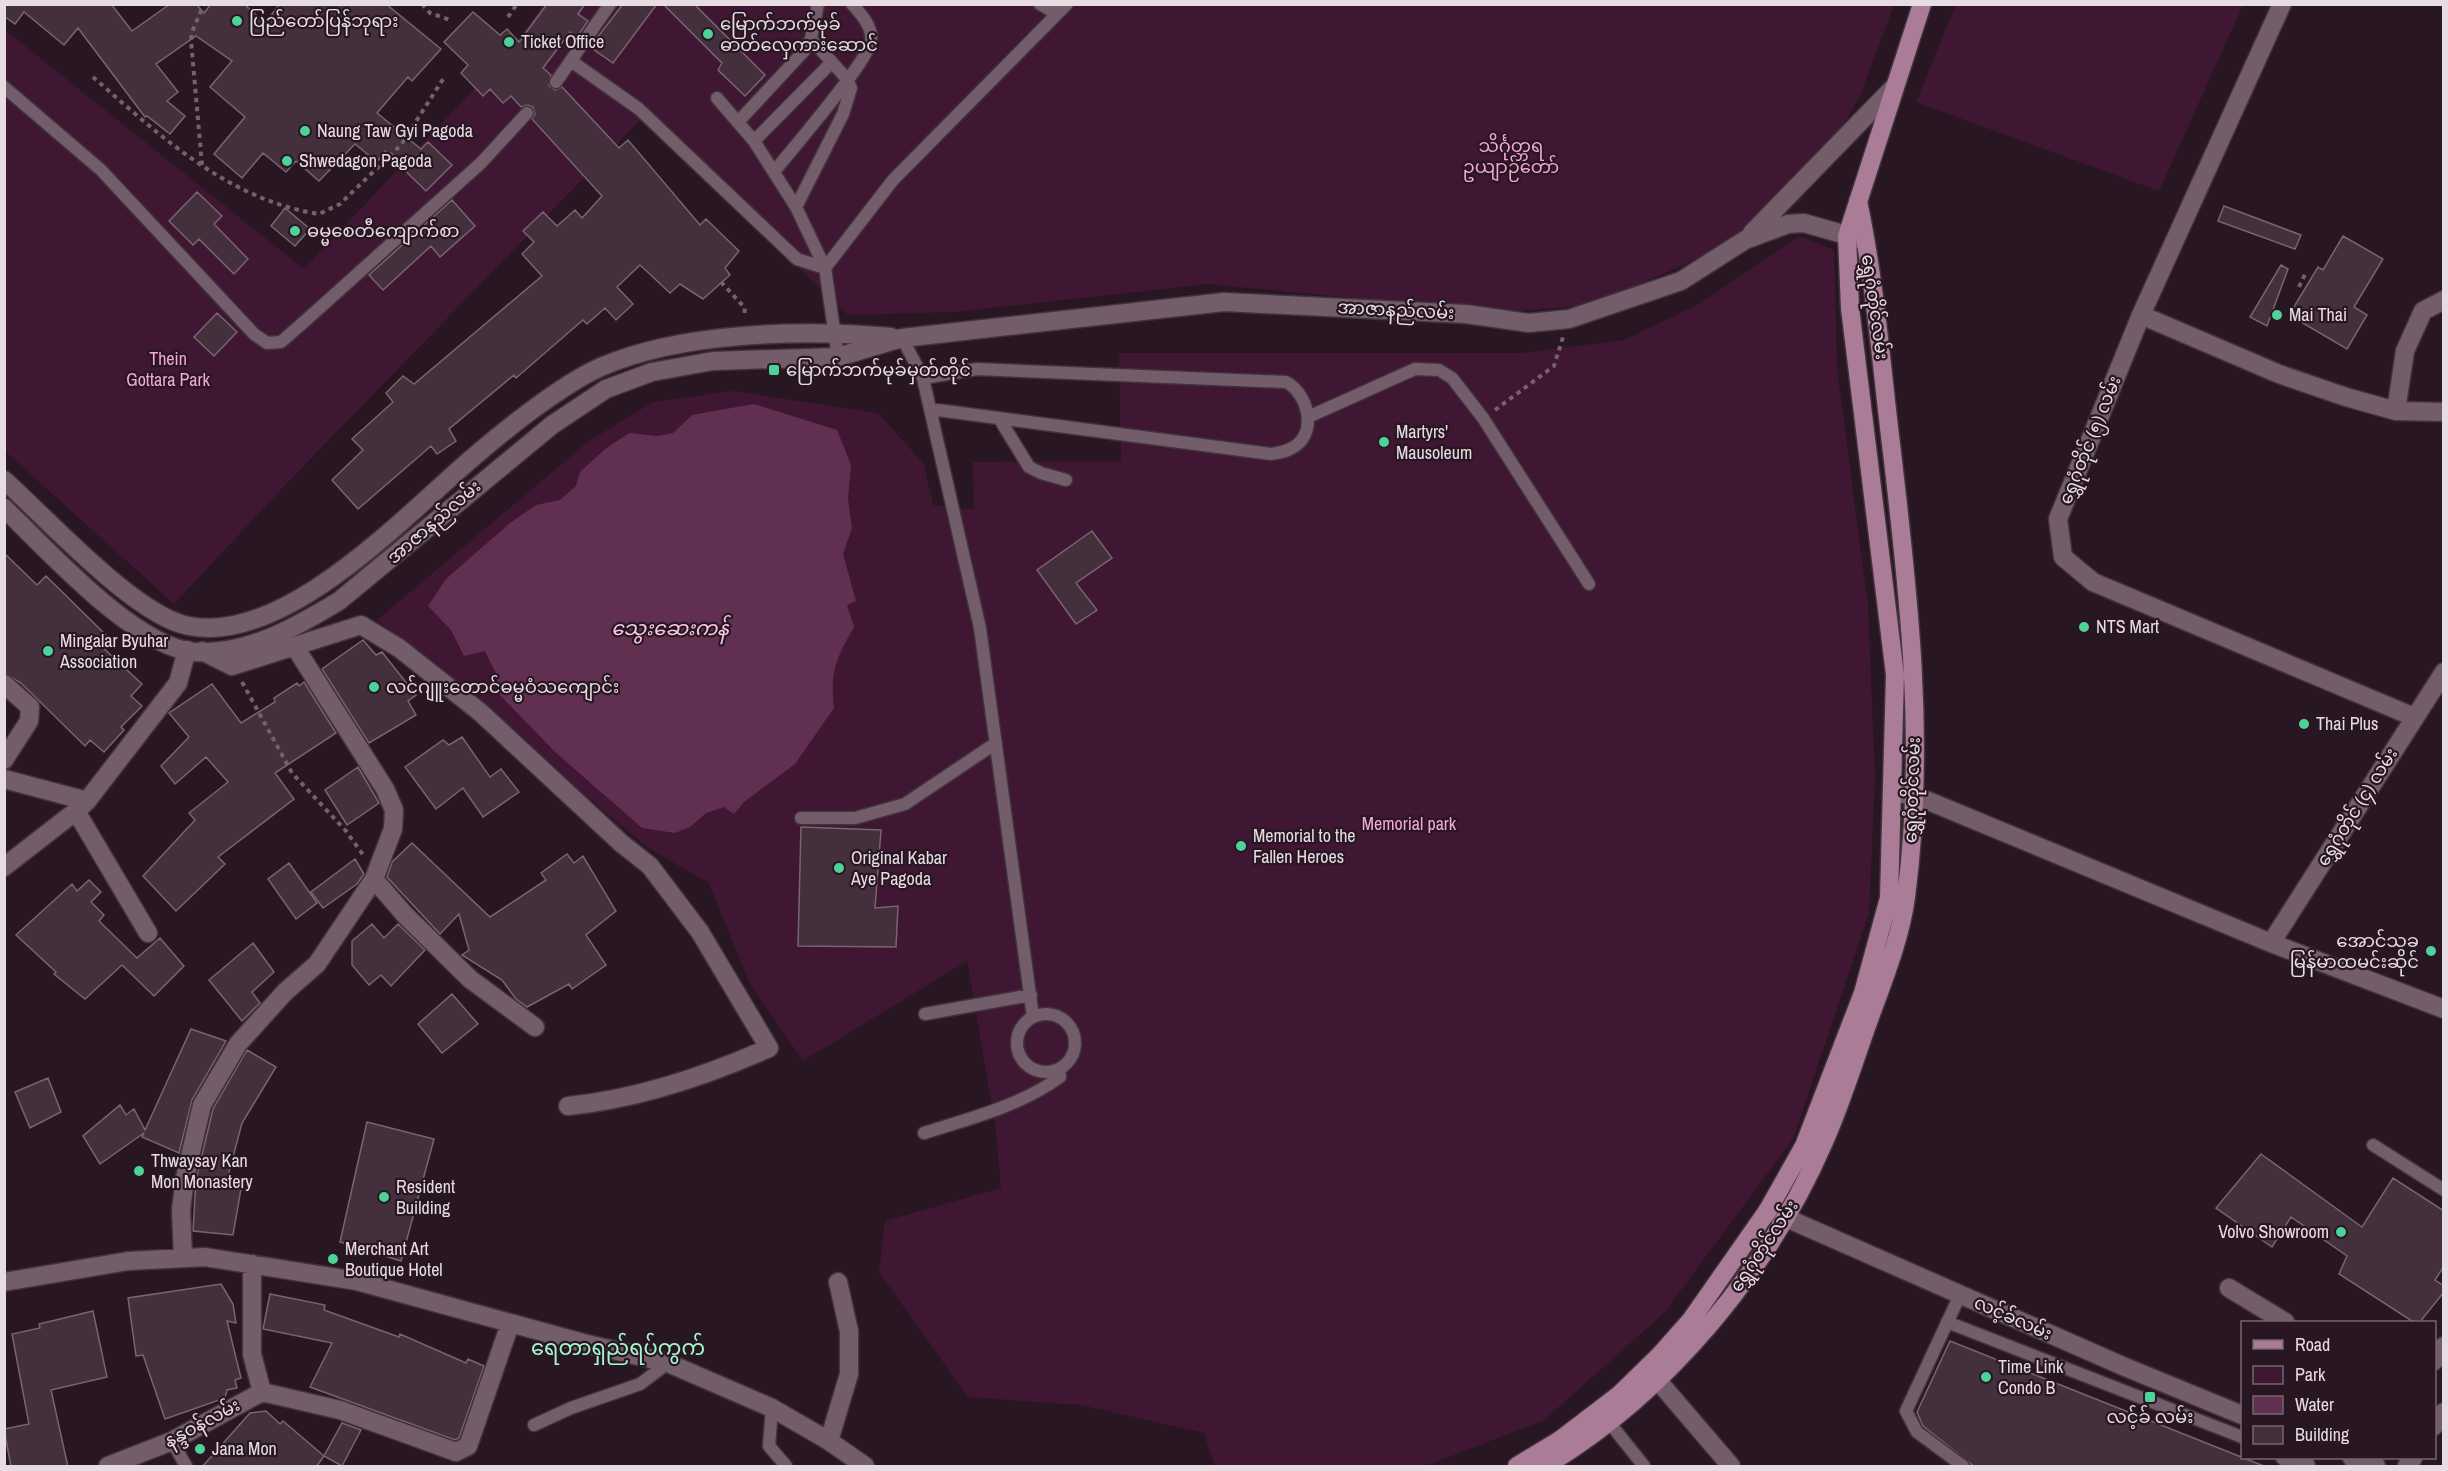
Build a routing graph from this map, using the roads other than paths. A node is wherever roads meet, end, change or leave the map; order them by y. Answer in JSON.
{"nodes":[{"id":1,"x":610,"y":4,"type":"edge"},
{"id":2,"x":818,"y":4,"type":"edge"},
{"id":3,"x":852,"y":4,"type":"edge"},
{"id":4,"x":1040,"y":4,"type":"edge"},
{"id":5,"x":1067,"y":4,"type":"edge"},
{"id":6,"x":1922,"y":4,"type":"edge"},
{"id":7,"x":2282,"y":4,"type":"edge"},
{"id":8,"x":1057,"y":14,"type":"junction"},
{"id":9,"x":811,"y":39,"type":"junction"},
{"id":10,"x":571,"y":61,"type":"junction"},
{"id":11,"x":832,"y":62,"type":"junction"},
{"id":12,"x":847,"y":79,"type":"junction"},
{"id":13,"x":556,"y":81,"type":"dead end"},
{"id":14,"x":1895,"y":86,"type":"junction"},
{"id":15,"x":4,"y":87,"type":"edge"},
{"id":16,"x":717,"y":98,"type":"dead end"},
{"id":17,"x":527,"y":113,"type":"dead end"},
{"id":18,"x":739,"y":121,"type":"junction"},
{"id":19,"x":754,"y":141,"type":"junction"},
{"id":20,"x":774,"y":172,"type":"junction"},
{"id":21,"x":1857,"y":199,"type":"junction"},
{"id":22,"x":796,"y":207,"type":"junction"},
{"id":23,"x":1847,"y":236,"type":"junction"},
{"id":24,"x":1744,"y":240,"type":"junction"},
{"id":25,"x":1866,"y":241,"type":"junction"},
{"id":26,"x":825,"y":268,"type":"junction"},
{"id":27,"x":2444,"y":300,"type":"edge"},
{"id":28,"x":2141,"y":315,"type":"junction"},
{"id":29,"x":834,"y":334,"type":"junction"},
{"id":30,"x":902,"y":338,"type":"junction"},
{"id":31,"x":645,"y":350,"type":"junction"},
{"id":32,"x":838,"y":357,"type":"junction"},
{"id":33,"x":651,"y":372,"type":"junction"},
{"id":34,"x":923,"y":378,"type":"junction"},
{"id":35,"x":930,"y":409,"type":"junction"},
{"id":36,"x":2396,"y":411,"type":"junction"},
{"id":37,"x":2444,"y":412,"type":"edge"},
{"id":38,"x":1308,"y":417,"type":"junction"},
{"id":39,"x":999,"y":418,"type":"junction"},
{"id":40,"x":473,"y":457,"type":"junction"},
{"id":41,"x":491,"y":474,"type":"junction"},
{"id":42,"x":4,"y":480,"type":"edge"},
{"id":43,"x":1066,"y":480,"type":"dead end"},
{"id":44,"x":4,"y":508,"type":"edge"},
{"id":45,"x":340,"y":572,"type":"junction"},
{"id":46,"x":1589,"y":584,"type":"dead end"},
{"id":47,"x":355,"y":591,"type":"junction"},
{"id":48,"x":295,"y":647,"type":"junction"},
{"id":49,"x":195,"y":650,"type":"junction"},
{"id":50,"x":2444,"y":672,"type":"edge"},
{"id":51,"x":4,"y":684,"type":"edge"},
{"id":52,"x":2414,"y":717,"type":"junction"},
{"id":53,"x":996,"y":743,"type":"junction"},
{"id":54,"x":4,"y":760,"type":"edge"},
{"id":55,"x":4,"y":778,"type":"edge"},
{"id":56,"x":1893,"y":793,"type":"junction"},
{"id":57,"x":1914,"y":795,"type":"junction"},
{"id":58,"x":82,"y":806,"type":"junction"},
{"id":59,"x":801,"y":818,"type":"dead end"},
{"id":60,"x":4,"y":867,"type":"edge"},
{"id":61,"x":374,"y":879,"type":"junction"},
{"id":62,"x":148,"y":933,"type":"dead end"},
{"id":63,"x":2271,"y":943,"type":"junction"},
{"id":64,"x":1031,"y":995,"type":"junction"},
{"id":65,"x":2444,"y":1009,"type":"edge"},
{"id":66,"x":925,"y":1014,"type":"dead end"},
{"id":67,"x":1033,"y":1017,"type":"junction"},
{"id":68,"x":535,"y":1027,"type":"dead end"},
{"id":69,"x":1059,"y":1070,"type":"junction"},
{"id":70,"x":568,"y":1106,"type":"dead end"},
{"id":71,"x":924,"y":1133,"type":"dead end"},
{"id":72,"x":2373,"y":1145,"type":"dead end"},
{"id":73,"x":2444,"y":1190,"type":"edge"},
{"id":74,"x":1768,"y":1210,"type":"junction"},
{"id":75,"x":1785,"y":1218,"type":"junction"},
{"id":76,"x":183,"y":1257,"type":"junction"},
{"id":77,"x":252,"y":1264,"type":"junction"},
{"id":78,"x":4,"y":1282,"type":"edge"},
{"id":79,"x":838,"y":1282,"type":"dead end"},
{"id":80,"x":2229,"y":1288,"type":"dead end"},
{"id":81,"x":1960,"y":1295,"type":"junction"},
{"id":82,"x":2282,"y":1321,"type":"edge"},
{"id":83,"x":1947,"y":1322,"type":"junction"},
{"id":84,"x":510,"y":1324,"type":"junction"},
{"id":85,"x":668,"y":1363,"type":"junction"},
{"id":86,"x":1653,"y":1375,"type":"junction"},
{"id":87,"x":262,"y":1392,"type":"junction"},
{"id":88,"x":772,"y":1408,"type":"junction"},
{"id":89,"x":2241,"y":1415,"type":"edge"},
{"id":90,"x":1605,"y":1417,"type":"junction"},
{"id":91,"x":534,"y":1425,"type":"dead end"},
{"id":92,"x":2241,"y":1437,"type":"edge"},
{"id":93,"x":172,"y":1441,"type":"junction"},
{"id":94,"x":829,"y":1441,"type":"junction"},
{"id":95,"x":108,"y":1467,"type":"edge"},
{"id":96,"x":186,"y":1467,"type":"edge"},
{"id":97,"x":786,"y":1467,"type":"edge"},
{"id":98,"x":865,"y":1467,"type":"edge"},
{"id":99,"x":1517,"y":1467,"type":"edge"},
{"id":100,"x":1545,"y":1467,"type":"edge"},
{"id":101,"x":1644,"y":1467,"type":"edge"},
{"id":102,"x":1731,"y":1467,"type":"edge"},
{"id":103,"x":1963,"y":1467,"type":"edge"}],
"edges":[{"from":1,"to":10,"type":"lane"},
{"from":2,"to":9,"type":"lane"},
{"from":3,"to":12,"type":"lane"},
{"from":4,"to":8,"type":"lane"},
{"from":5,"to":8,"type":"lane"},
{"from":6,"to":14,"type":"main road"},
{"from":7,"to":28,"type":"street","name":"ရွှေဂုံတိုင် (၅) လမ်း"},
{"from":8,"to":26,"type":"lane"},
{"from":9,"to":11,"type":"lane"},
{"from":9,"to":18,"type":"lane"},
{"from":10,"to":13,"type":"lane"},
{"from":10,"to":26,"type":"lane"},
{"from":11,"to":12,"type":"lane"},
{"from":11,"to":19,"type":"lane"},
{"from":12,"to":20,"type":"lane"},
{"from":12,"to":22,"type":"lane"},
{"from":14,"to":21,"type":"main road"},
{"from":14,"to":24,"type":"street"},
{"from":15,"to":17,"type":"lane"},
{"from":16,"to":18,"type":"lane"},
{"from":18,"to":19,"type":"lane"},
{"from":19,"to":20,"type":"lane"},
{"from":20,"to":22,"type":"lane"},
{"from":21,"to":23,"type":"main road","name":"ရွှေဂုံတိုင်လမ်း"},
{"from":21,"to":25,"type":"main road","name":"ရွှေဂုံတိုင်လမ်း"},
{"from":22,"to":26,"type":"lane"},
{"from":23,"to":24,"type":"street","name":"အာဇာနည်လမ်း"},
{"from":23,"to":25,"type":"street","name":"အာဇာနည်လမ်း"},
{"from":23,"to":56,"type":"main road","name":"ရွှေဂုံတိုင်လမ်း"},
{"from":24,"to":30,"type":"street","name":"အာဇာနည်လမ်း"},
{"from":25,"to":57,"type":"main road","name":"ရွှေဂုံတိုင်လမ်း"},
{"from":26,"to":29,"type":"lane"},
{"from":27,"to":36,"type":"street"},
{"from":28,"to":36,"type":"street"},
{"from":28,"to":52,"type":"street","name":"ရွှေဂုံတိုင် (၅) လမ်း"},
{"from":29,"to":30,"type":"street","name":"အာဇာနည်လမ်း"},
{"from":29,"to":31,"type":"street","name":"အာဇာနည်လမ်း"},
{"from":29,"to":32,"type":"lane"},
{"from":30,"to":32,"type":"street","name":"အာဇာနည်လမ်း"},
{"from":30,"to":34,"type":"lane"},
{"from":31,"to":33,"type":"street"},
{"from":31,"to":40,"type":"street","name":"အာဇာနည်လမ်း"},
{"from":32,"to":33,"type":"street","name":"အာဇာနည်လမ်း"},
{"from":33,"to":41,"type":"street","name":"အာဇာနည်လမ်း"},
{"from":34,"to":35,"type":"lane"},
{"from":34,"to":38,"type":"lane"},
{"from":35,"to":39,"type":"lane"},
{"from":35,"to":53,"type":"lane"},
{"from":36,"to":37,"type":"street"},
{"from":38,"to":39,"type":"lane"},
{"from":38,"to":46,"type":"lane"},
{"from":39,"to":43,"type":"lane"},
{"from":40,"to":41,"type":"street"},
{"from":40,"to":45,"type":"street","name":"အာဇာနည်လမ်း"},
{"from":41,"to":47,"type":"street","name":"အာဇာနည်လမ်း"},
{"from":42,"to":45,"type":"street","name":"အာဇာနည်လမ်း"},
{"from":44,"to":49,"type":"street","name":"အာဇာနည်လမ်း"},
{"from":45,"to":47,"type":"street"},
{"from":47,"to":49,"type":"street","name":"အာဇာနည်လမ်း"},
{"from":48,"to":49,"type":"street"},
{"from":48,"to":61,"type":"street"},
{"from":48,"to":70,"type":"street"},
{"from":49,"to":58,"type":"street"},
{"from":50,"to":52,"type":"street","name":"ရွှေဂုံတိုင် (၄) လမ်း"},
{"from":51,"to":54,"type":"street"},
{"from":52,"to":63,"type":"street","name":"ရွှေဂုံတိုင် (၄) လမ်း"},
{"from":53,"to":59,"type":"lane"},
{"from":53,"to":64,"type":"lane"},
{"from":55,"to":58,"type":"street"},
{"from":56,"to":57,"type":"street"},
{"from":56,"to":74,"type":"main road","name":"ရွှေဂုံတိုင်လမ်း"},
{"from":57,"to":63,"type":"street"},
{"from":57,"to":75,"type":"main road","name":"ရွှေဂုံတိုင်လမ်း"},
{"from":58,"to":60,"type":"street"},
{"from":58,"to":62,"type":"street"},
{"from":61,"to":68,"type":"street"},
{"from":61,"to":76,"type":"street"},
{"from":63,"to":65,"type":"street"},
{"from":64,"to":66,"type":"lane"},
{"from":64,"to":67,"type":"lane"},
{"from":67,"to":69,"type":"lane"},
{"from":67,"to":69,"type":"lane"},
{"from":69,"to":71,"type":"lane"},
{"from":72,"to":73,"type":"lane"},
{"from":74,"to":75,"type":"street","name":"လင့်ခ်လမ်း"},
{"from":74,"to":86,"type":"main road","name":"ရွှေဂုံတိုင်လမ်း"},
{"from":75,"to":81,"type":"street","name":"လင့်ခ်လမ်း"},
{"from":75,"to":86,"type":"main road","name":"ရွှေဂုံတိုင်လမ်း"},
{"from":76,"to":77,"type":"street"},
{"from":76,"to":78,"type":"street"},
{"from":77,"to":84,"type":"street"},
{"from":77,"to":87,"type":"street"},
{"from":79,"to":94,"type":"street"},
{"from":80,"to":82,"type":"street"},
{"from":81,"to":83,"type":"lane"},
{"from":81,"to":89,"type":"street","name":"လင့်ခ်လမ်း"},
{"from":83,"to":92,"type":"lane"},
{"from":83,"to":103,"type":"lane"},
{"from":84,"to":85,"type":"street"},
{"from":84,"to":87,"type":"street"},
{"from":85,"to":88,"type":"street"},
{"from":85,"to":91,"type":"lane"},
{"from":86,"to":90,"type":"main road","name":"ရွှေဂုံတိုင်လမ်း"},
{"from":86,"to":102,"type":"street"},
{"from":87,"to":93,"type":"street","name":"နန္ဒဝန်လမ်း"},
{"from":88,"to":94,"type":"street"},
{"from":88,"to":97,"type":"lane"},
{"from":90,"to":99,"type":"main road","name":"ရွှေဂုံတိုင်လမ်း"},
{"from":90,"to":100,"type":"main road","name":"ရွှေဂုံတိုင်လမ်း"},
{"from":90,"to":101,"type":"lane"},
{"from":93,"to":95,"type":"street","name":"နန္ဒဝန်လမ်း"},
{"from":93,"to":96,"type":"lane"},
{"from":94,"to":98,"type":"street"}]}
